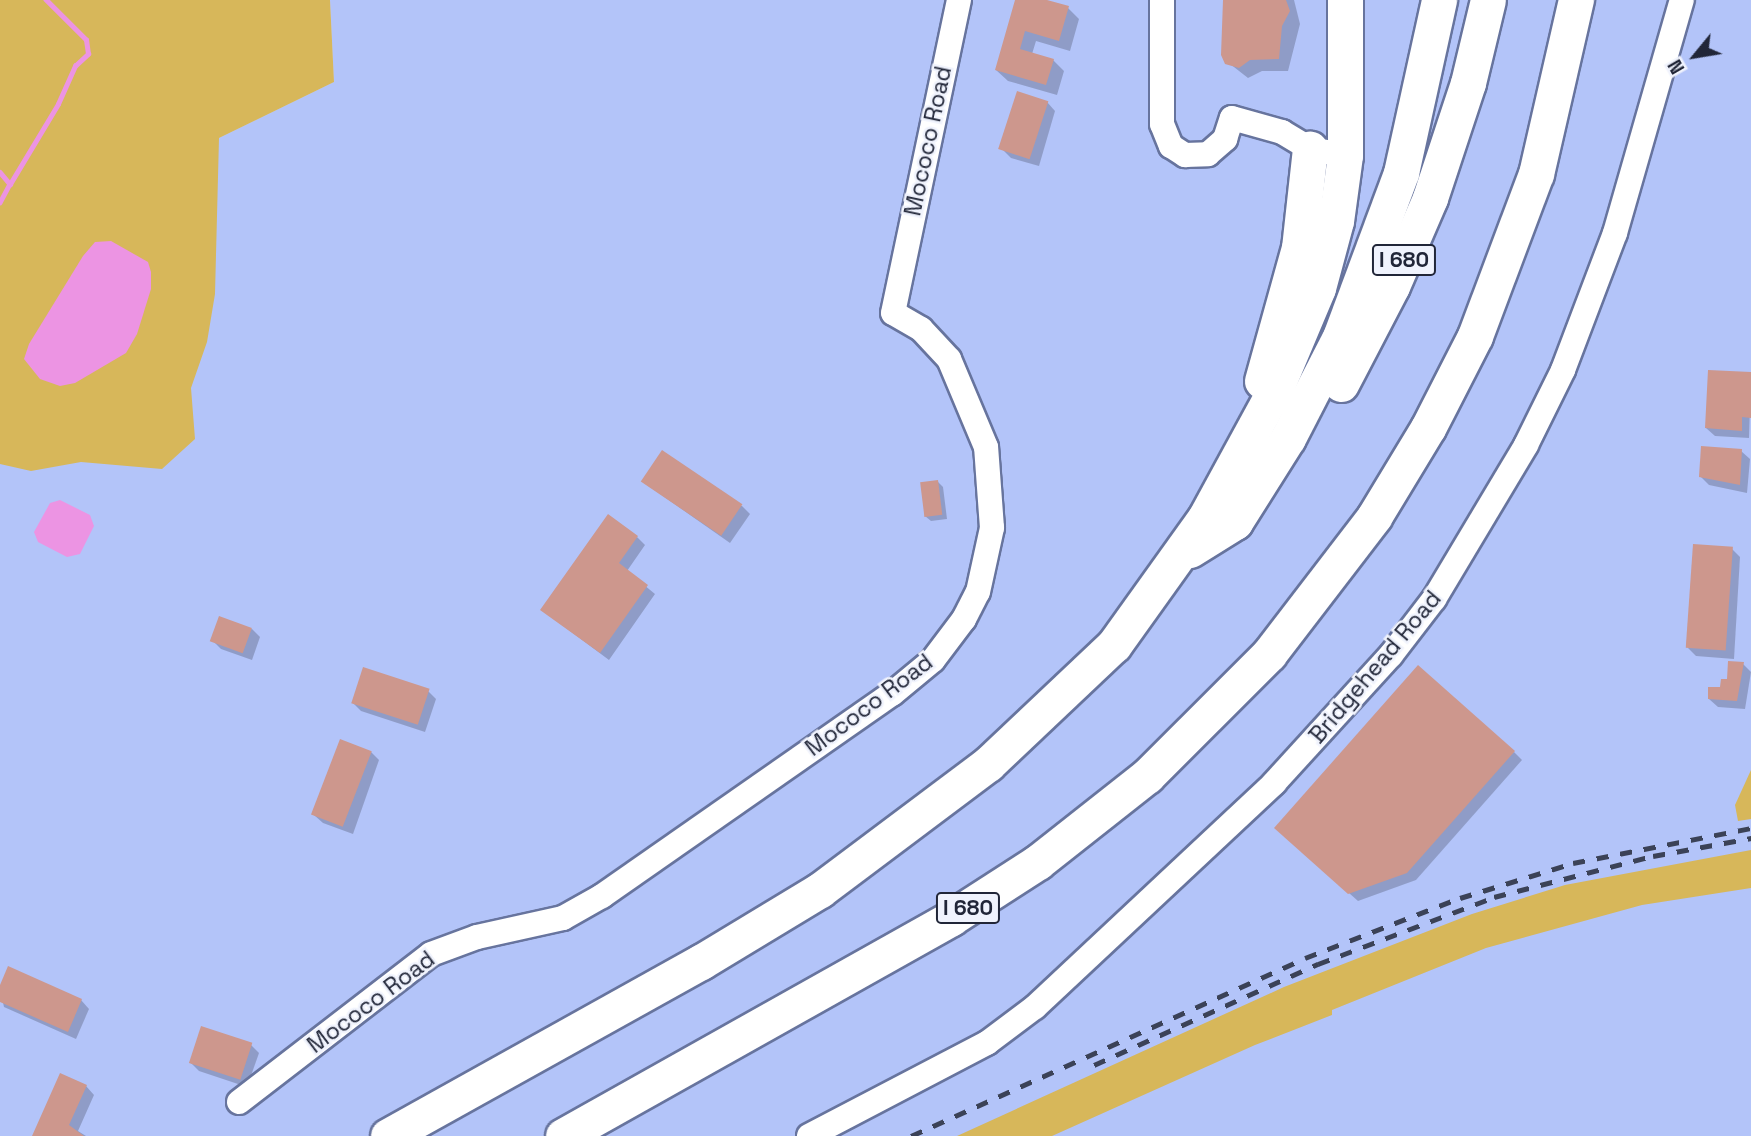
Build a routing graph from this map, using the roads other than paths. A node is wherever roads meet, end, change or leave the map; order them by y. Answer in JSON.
{"nodes":[{"id":1,"x":959,"y":0,"type":"edge"},
{"id":2,"x":1162,"y":0,"type":"edge"},
{"id":3,"x":1345,"y":0,"type":"edge"},
{"id":4,"x":1438,"y":0,"type":"edge"},
{"id":5,"x":1488,"y":0,"type":"edge"},
{"id":6,"x":1576,"y":0,"type":"edge"},
{"id":7,"x":1682,"y":0,"type":"edge"},
{"id":8,"x":1310,"y":149,"type":"junction"},
{"id":9,"x":1345,"y":155,"type":"junction"},
{"id":10,"x":1250,"y":436,"type":"junction"},
{"id":11,"x":1257,"y":488,"type":"junction"},
{"id":12,"x":1181,"y":556,"type":"junction"},
{"id":13,"x":239,"y":1102,"type":"dead end"},
{"id":14,"x":388,"y":1136,"type":"edge"},
{"id":15,"x":563,"y":1136,"type":"edge"},
{"id":16,"x":809,"y":1136,"type":"edge"}],
"edges":[{"from":1,"to":13,"type":"street","name":"Mococo Road"},
{"from":2,"to":8,"type":"street"},
{"from":3,"to":9,"type":"highway","number":"I 680"},
{"from":4,"to":11,"type":"highway","number":"I 680"},
{"from":5,"to":11,"type":"highway","number":"I 680"},
{"from":6,"to":15,"type":"highway","number":"I 680"},
{"from":7,"to":16,"type":"street","name":"Bridgehead Road"},
{"from":8,"to":9,"type":"street"},
{"from":8,"to":10,"type":"highway"},
{"from":9,"to":10,"type":"highway","number":"I 680"},
{"from":10,"to":12,"type":"highway","number":"I 680"},
{"from":11,"to":12,"type":"highway","number":"I 680"},
{"from":12,"to":14,"type":"highway","number":"I 680"}]}
